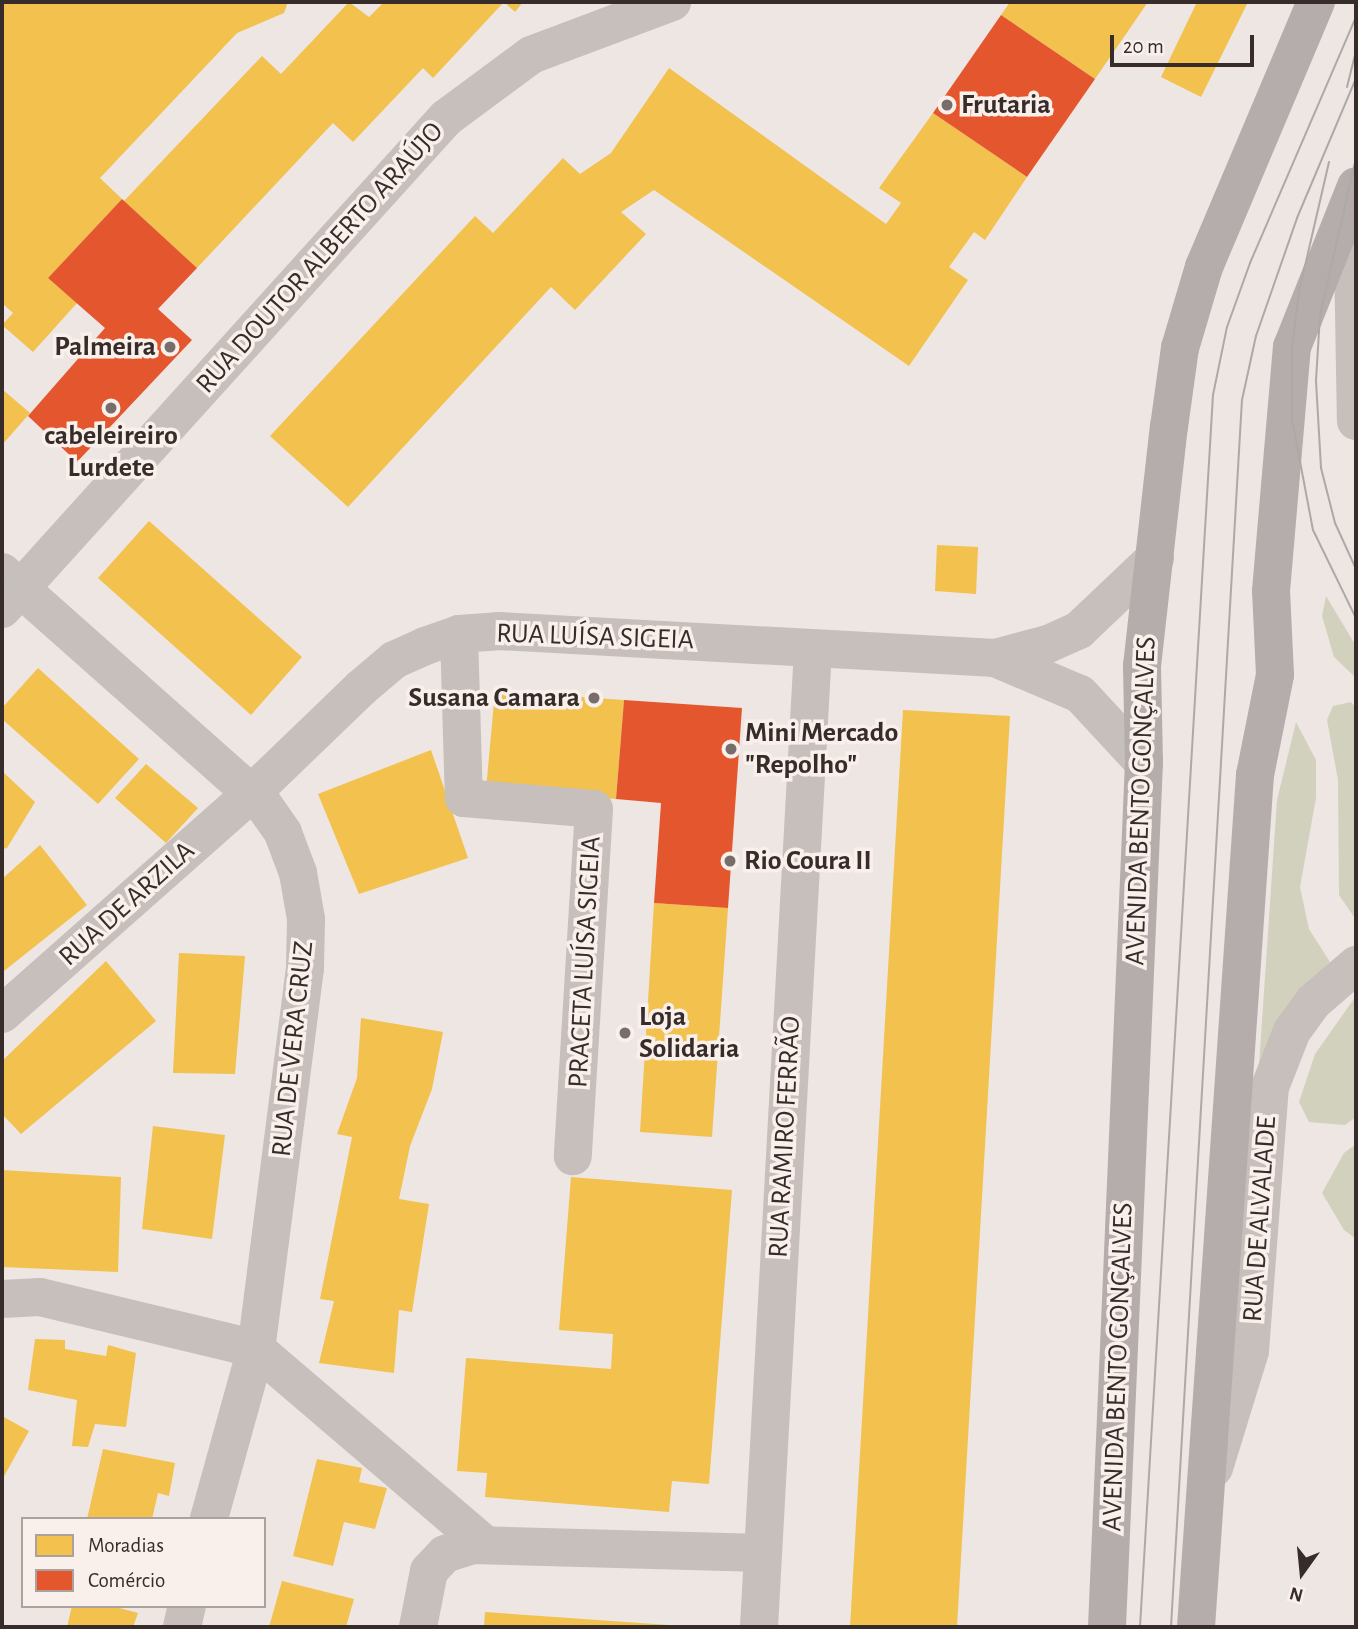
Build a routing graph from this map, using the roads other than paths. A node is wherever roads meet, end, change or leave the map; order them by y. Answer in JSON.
{"nodes":[{"id":1,"x":672,"y":2,"type":"edge"},
{"id":2,"x":1316,"y":2,"type":"edge"},
{"id":3,"x":1354,"y":192,"type":"edge"},
{"id":4,"x":1356,"y":421,"type":"edge"},
{"id":5,"x":1155,"y":558,"type":"junction"},
{"id":6,"x":8,"y":590,"type":"edge"},
{"id":7,"x":459,"y":634,"type":"junction"},
{"id":8,"x":813,"y":648,"type":"junction"},
{"id":9,"x":995,"y":658,"type":"junction"},
{"id":10,"x":1144,"y":763,"type":"junction"},
{"id":11,"x":252,"y":793,"type":"junction"},
{"id":12,"x":1356,"y":965,"type":"edge"},
{"id":13,"x":2,"y":1014,"type":"edge"},
{"id":14,"x":573,"y":1156,"type":"dead end"},
{"id":15,"x":2,"y":1299,"type":"edge"},
{"id":16,"x":256,"y":1349,"type":"junction"},
{"id":17,"x":1206,"y":1497,"type":"junction"},
{"id":18,"x":210,"y":1517,"type":"edge"},
{"id":19,"x":484,"y":1544,"type":"junction"},
{"id":20,"x":762,"y":1553,"type":"junction"},
{"id":21,"x":187,"y":1608,"type":"edge"},
{"id":22,"x":182,"y":1627,"type":"edge"},
{"id":23,"x":418,"y":1627,"type":"edge"},
{"id":24,"x":759,"y":1627,"type":"edge"},
{"id":25,"x":1107,"y":1627,"type":"edge"},
{"id":26,"x":1196,"y":1627,"type":"edge"}],
"edges":[{"from":1,"to":6,"type":"street","name":"RUA DOUTOR ALBERTO ARAÚJO"},
{"from":2,"to":5,"type":"main road","name":"AVENIDA BENTO GONÇALVES"},
{"from":3,"to":4,"type":"street"},
{"from":3,"to":17,"type":"main road"},
{"from":5,"to":9,"type":"street","name":"RUA LUÍSA SIGEIA"},
{"from":5,"to":10,"type":"main road","name":"AVENIDA BENTO GONÇALVES"},
{"from":6,"to":11,"type":"street","name":"RUA DE VERA CRUZ"},
{"from":7,"to":8,"type":"street","name":"RUA LUÍSA SIGEIA"},
{"from":7,"to":11,"type":"street","name":"RUA LUÍSA SIGEIA"},
{"from":7,"to":14,"type":"street","name":"PRACETA LUÍSA SIGEIA"},
{"from":8,"to":9,"type":"street","name":"RUA LUÍSA SIGEIA"},
{"from":8,"to":20,"type":"street","name":"RUA RAMIRO FERRÃO"},
{"from":9,"to":10,"type":"street","name":"RUA LUÍSA SIGEIA"},
{"from":10,"to":25,"type":"main road","name":"AVENIDA BENTO GONÇALVES"},
{"from":11,"to":13,"type":"street","name":"RUA DE ARZILA"},
{"from":11,"to":16,"type":"street","name":"RUA DE VERA CRUZ"},
{"from":12,"to":17,"type":"street","name":"RUA DE ALVALADE"},
{"from":15,"to":16,"type":"street"},
{"from":16,"to":18,"type":"street","name":"RUA DE VERA CRUZ"},
{"from":16,"to":19,"type":"street"},
{"from":17,"to":26,"type":"main road"},
{"from":19,"to":20,"type":"street"},
{"from":19,"to":23,"type":"street"},
{"from":20,"to":24,"type":"street","name":"RUA RAMIRO FERRÃO"},
{"from":21,"to":22,"type":"street"}]}
